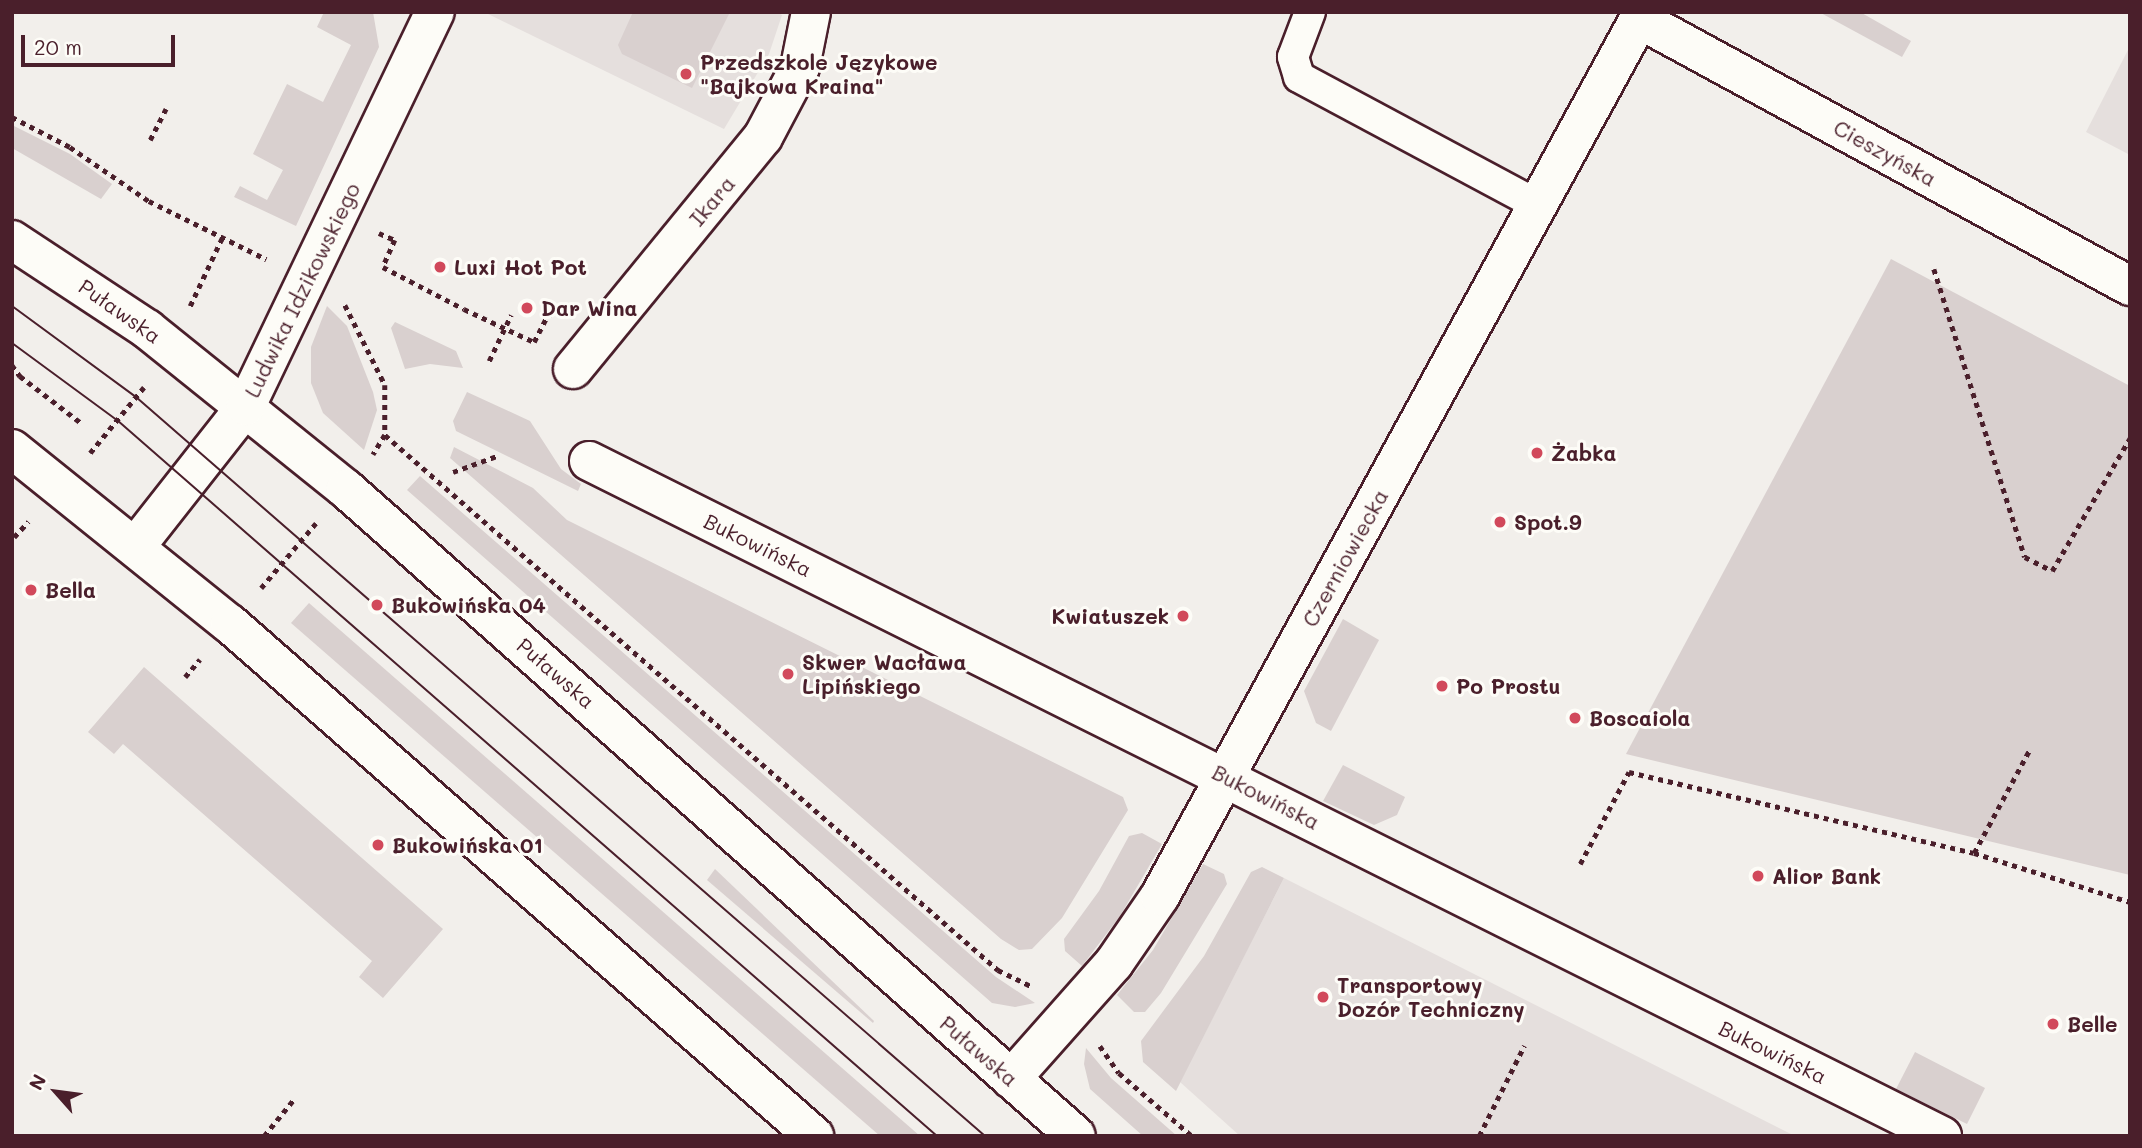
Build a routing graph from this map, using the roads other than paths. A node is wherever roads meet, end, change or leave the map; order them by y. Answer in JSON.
{"nodes":[{"id":1,"x":435,"y":12,"type":"edge"},
{"id":2,"x":811,"y":12,"type":"edge"},
{"id":3,"x":1310,"y":12,"type":"edge"},
{"id":4,"x":1641,"y":16,"type":"edge"},
{"id":5,"x":1538,"y":205,"type":"junction"},
{"id":6,"x":12,"y":240,"type":"edge"},
{"id":7,"x":2130,"y":286,"type":"edge"},
{"id":8,"x":573,"y":369,"type":"dead end"},
{"id":9,"x":246,"y":406,"type":"junction"},
{"id":10,"x":12,"y":449,"type":"edge"},
{"id":11,"x":589,"y":461,"type":"dead end"},
{"id":12,"x":136,"y":546,"type":"junction"},
{"id":13,"x":1225,"y":776,"type":"junction"},
{"id":14,"x":1011,"y":1079,"type":"junction"},
{"id":15,"x":814,"y":1136,"type":"edge"},
{"id":16,"x":1076,"y":1136,"type":"edge"},
{"id":17,"x":1942,"y":1136,"type":"edge"}],
"edges":[{"from":1,"to":9,"type":"street","name":"Ludwika Idzikowskiego"},
{"from":2,"to":8,"type":"street","name":"Ikara"},
{"from":3,"to":5,"type":"lane"},
{"from":4,"to":5,"type":"street","name":"Czerniowiecka"},
{"from":4,"to":7,"type":"street","name":"Cieszyńska"},
{"from":5,"to":13,"type":"street","name":"Czerniowiecka"},
{"from":6,"to":9,"type":"street","name":"Puławska"},
{"from":9,"to":12,"type":"street","name":"Ludwika Idzikowskiego"},
{"from":9,"to":14,"type":"street","name":"Puławska"},
{"from":10,"to":12,"type":"street"},
{"from":11,"to":13,"type":"street","name":"Bukowińska"},
{"from":12,"to":15,"type":"street"},
{"from":13,"to":14,"type":"street","name":"Czerniowiecka"},
{"from":13,"to":17,"type":"street","name":"Bukowińska"},
{"from":14,"to":16,"type":"street","name":"Puławska"}]}
